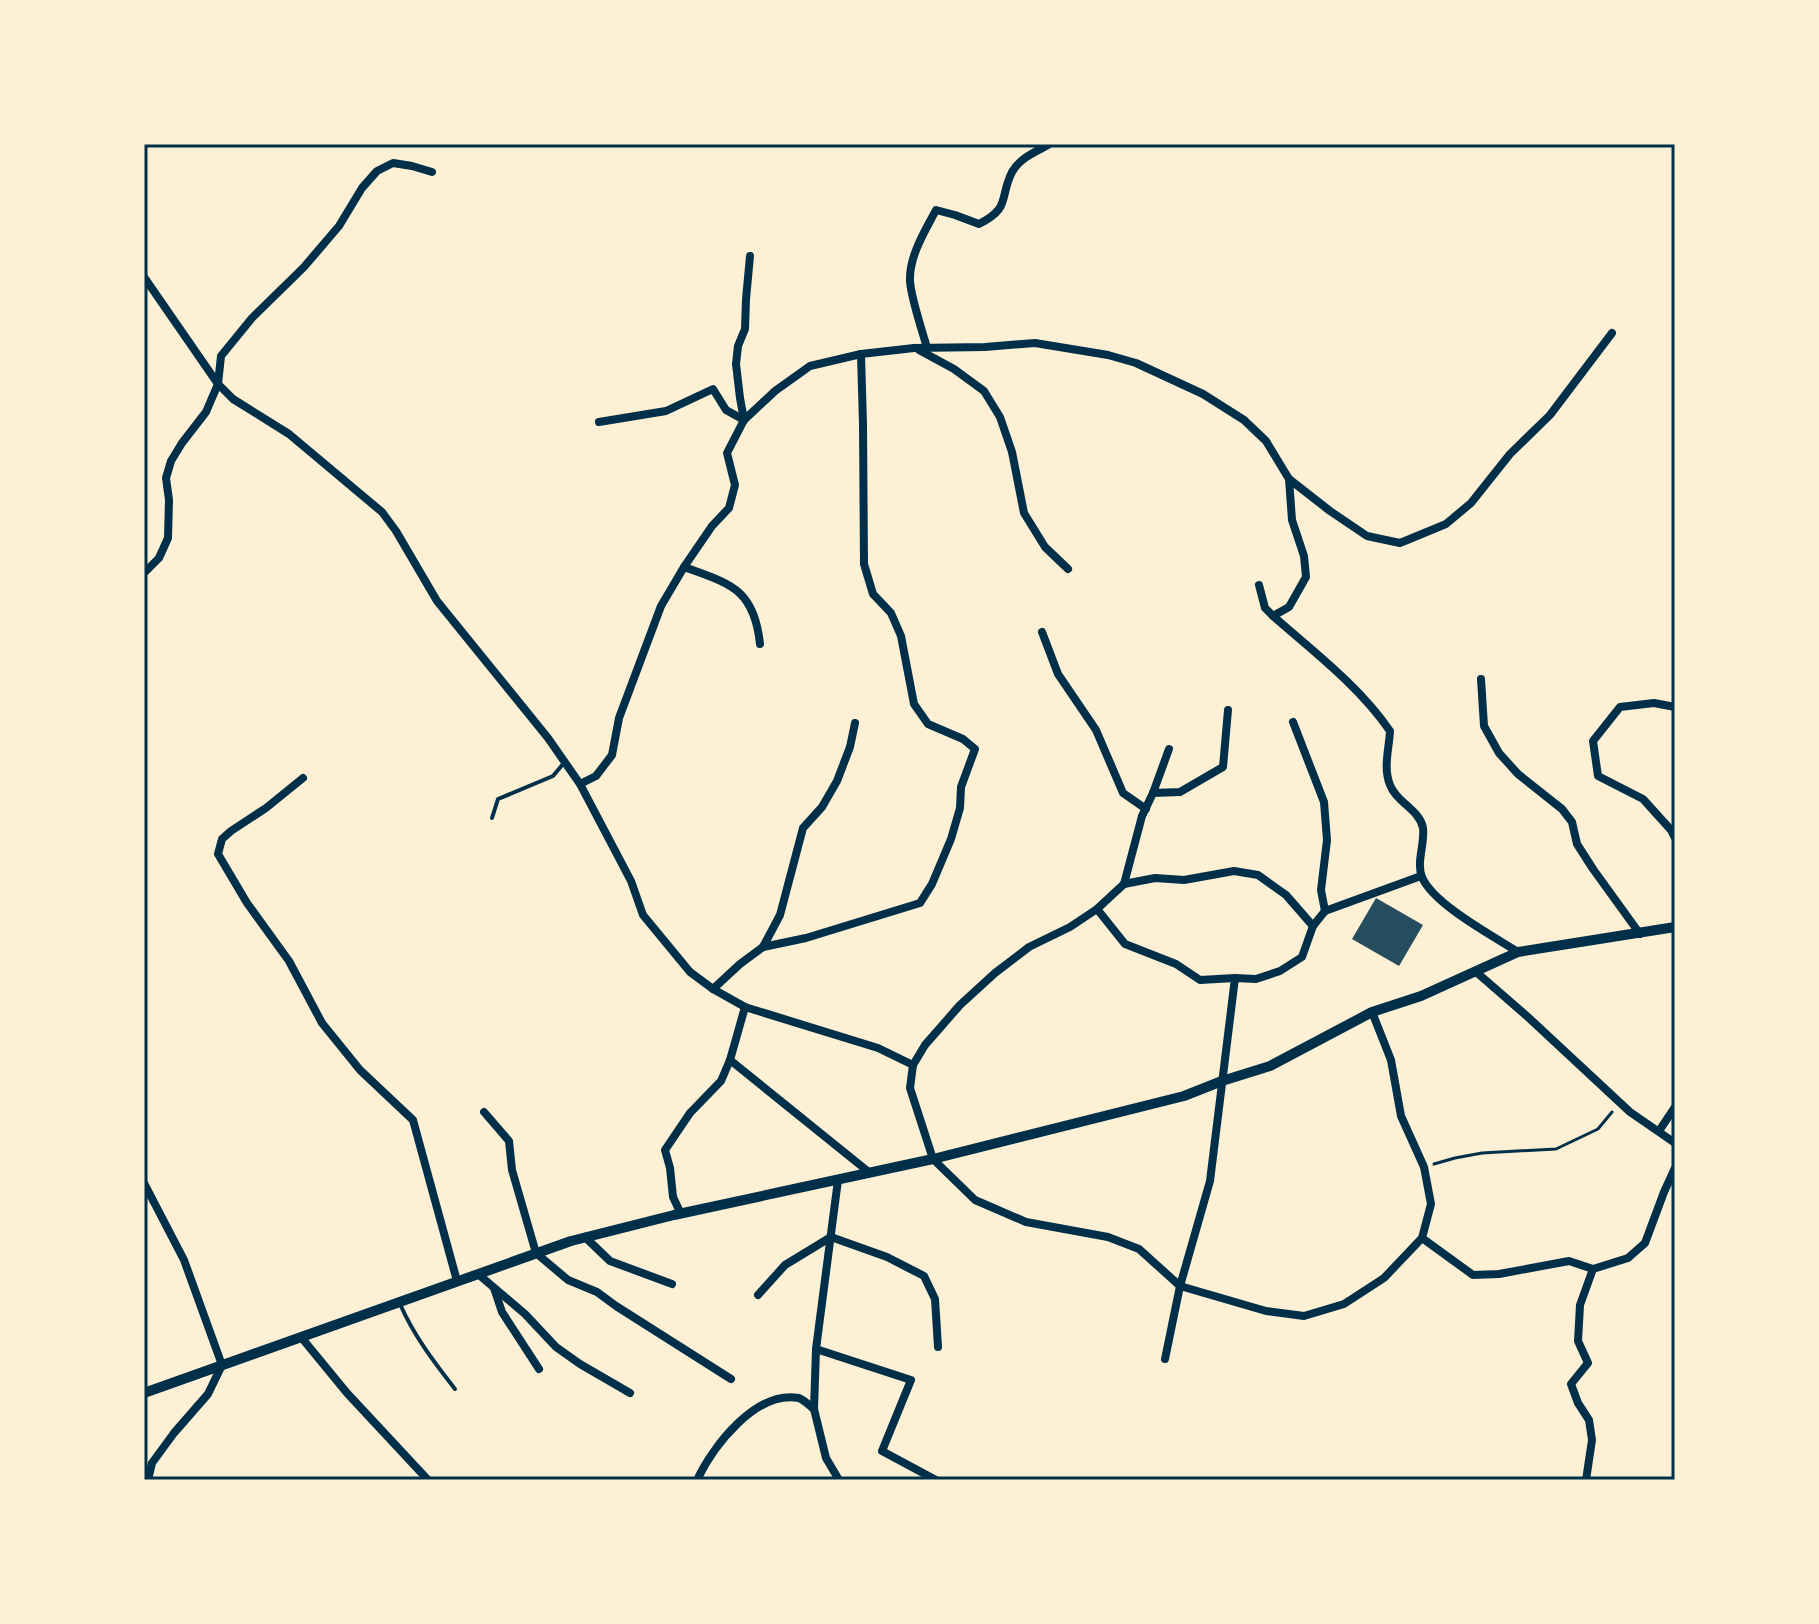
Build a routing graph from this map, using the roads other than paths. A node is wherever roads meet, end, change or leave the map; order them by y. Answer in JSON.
{"nodes":[{"id":1,"x":1048,"y":145,"type":"edge"},
{"id":2,"x":432,"y":172,"type":"dead end"},
{"id":3,"x":750,"y":256,"type":"dead end"},
{"id":4,"x":144,"y":277,"type":"edge"},
{"id":5,"x":1612,"y":333,"type":"dead end"},
{"id":6,"x":914,"y":348,"type":"junction"},
{"id":7,"x":927,"y":348,"type":"junction"},
{"id":8,"x":861,"y":354,"type":"junction"},
{"id":9,"x":218,"y":384,"type":"junction"},
{"id":10,"x":744,"y":420,"type":"junction"},
{"id":11,"x":599,"y":422,"type":"dead end"},
{"id":12,"x":1289,"y":479,"type":"junction"},
{"id":13,"x":684,"y":567,"type":"junction"},
{"id":14,"x":1068,"y":569,"type":"dead end"},
{"id":15,"x":144,"y":573,"type":"edge"},
{"id":16,"x":1259,"y":585,"type":"dead end"},
{"id":17,"x":1273,"y":616,"type":"junction"},
{"id":18,"x":1042,"y":632,"type":"dead end"},
{"id":19,"x":760,"y":644,"type":"dead end"},
{"id":20,"x":1481,"y":679,"type":"dead end"},
{"id":21,"x":1675,"y":707,"type":"edge"},
{"id":22,"x":1228,"y":710,"type":"dead end"},
{"id":23,"x":1293,"y":722,"type":"dead end"},
{"id":24,"x":855,"y":723,"type":"dead end"},
{"id":25,"x":1169,"y":749,"type":"dead end"},
{"id":26,"x":565,"y":762,"type":"junction"},
{"id":27,"x":303,"y":778,"type":"dead end"},
{"id":28,"x":580,"y":784,"type":"junction"},
{"id":29,"x":1153,"y":793,"type":"junction"},
{"id":30,"x":1146,"y":809,"type":"junction"},
{"id":31,"x":492,"y":818,"type":"dead end"},
{"id":32,"x":1675,"y":838,"type":"edge"},
{"id":33,"x":1421,"y":876,"type":"junction"},
{"id":34,"x":1124,"y":884,"type":"junction"},
{"id":35,"x":1097,"y":909,"type":"junction"},
{"id":36,"x":1325,"y":911,"type":"junction"},
{"id":37,"x":1313,"y":926,"type":"junction"},
{"id":38,"x":1675,"y":927,"type":"edge"},
{"id":39,"x":1640,"y":934,"type":"junction"},
{"id":40,"x":763,"y":947,"type":"junction"},
{"id":41,"x":1518,"y":952,"type":"junction"},
{"id":42,"x":1475,"y":971,"type":"junction"},
{"id":43,"x":1235,"y":978,"type":"junction"},
{"id":44,"x":713,"y":989,"type":"junction"},
{"id":45,"x":745,"y":1007,"type":"junction"},
{"id":46,"x":1372,"y":1012,"type":"junction"},
{"id":47,"x":730,"y":1060,"type":"junction"},
{"id":48,"x":913,"y":1065,"type":"junction"},
{"id":49,"x":1222,"y":1081,"type":"junction"},
{"id":50,"x":1675,"y":1107,"type":"edge"},
{"id":51,"x":484,"y":1112,"type":"dead end"},
{"id":52,"x":1659,"y":1131,"type":"junction"},
{"id":53,"x":1675,"y":1143,"type":"edge"},
{"id":54,"x":933,"y":1159,"type":"junction"},
{"id":55,"x":1675,"y":1168,"type":"edge"},
{"id":56,"x":870,"y":1173,"type":"junction"},
{"id":57,"x":838,"y":1180,"type":"junction"},
{"id":58,"x":144,"y":1183,"type":"edge"},
{"id":59,"x":681,"y":1214,"type":"junction"},
{"id":60,"x":585,"y":1237,"type":"junction"},
{"id":61,"x":831,"y":1237,"type":"junction"},
{"id":62,"x":1422,"y":1238,"type":"junction"},
{"id":63,"x":536,"y":1253,"type":"junction"},
{"id":64,"x":1593,"y":1269,"type":"junction"},
{"id":65,"x":478,"y":1274,"type":"junction"},
{"id":66,"x":457,"y":1281,"type":"junction"},
{"id":67,"x":672,"y":1284,"type":"dead end"},
{"id":68,"x":1180,"y":1286,"type":"junction"},
{"id":69,"x":494,"y":1287,"type":"junction"},
{"id":70,"x":758,"y":1295,"type":"dead end"},
{"id":71,"x":398,"y":1302,"type":"junction"},
{"id":72,"x":301,"y":1337,"type":"junction"},
{"id":73,"x":938,"y":1347,"type":"dead end"},
{"id":74,"x":816,"y":1349,"type":"junction"},
{"id":75,"x":1165,"y":1359,"type":"dead end"},
{"id":76,"x":222,"y":1365,"type":"junction"},
{"id":77,"x":539,"y":1369,"type":"dead end"},
{"id":78,"x":731,"y":1379,"type":"dead end"},
{"id":79,"x":455,"y":1389,"type":"dead end"},
{"id":80,"x":144,"y":1393,"type":"edge"},
{"id":81,"x":630,"y":1393,"type":"dead end"},
{"id":82,"x":814,"y":1409,"type":"junction"},
{"id":83,"x":148,"y":1480,"type":"edge"},
{"id":84,"x":428,"y":1480,"type":"edge"},
{"id":85,"x":697,"y":1480,"type":"edge"},
{"id":86,"x":839,"y":1480,"type":"edge"},
{"id":87,"x":936,"y":1480,"type":"edge"},
{"id":88,"x":1586,"y":1480,"type":"edge"}],
"edges":[{"from":1,"to":7,"type":"street"},
{"from":2,"to":9,"type":"street"},
{"from":3,"to":10,"type":"street"},
{"from":4,"to":9,"type":"street"},
{"from":5,"to":12,"type":"street"},
{"from":6,"to":7,"type":"street"},
{"from":6,"to":8,"type":"street"},
{"from":6,"to":14,"type":"street"},
{"from":7,"to":12,"type":"street"},
{"from":8,"to":10,"type":"street"},
{"from":8,"to":40,"type":"street"},
{"from":9,"to":15,"type":"street"},
{"from":9,"to":26,"type":"street"},
{"from":10,"to":11,"type":"street"},
{"from":10,"to":13,"type":"street"},
{"from":12,"to":17,"type":"street"},
{"from":13,"to":19,"type":"street"},
{"from":13,"to":28,"type":"street"},
{"from":16,"to":17,"type":"street"},
{"from":17,"to":33,"type":"street"},
{"from":18,"to":30,"type":"street"},
{"from":20,"to":39,"type":"street"},
{"from":21,"to":32,"type":"street"},
{"from":22,"to":29,"type":"street"},
{"from":23,"to":36,"type":"street"},
{"from":24,"to":40,"type":"street"},
{"from":25,"to":29,"type":"street"},
{"from":26,"to":28,"type":"street"},
{"from":26,"to":31,"type":"lane"},
{"from":27,"to":66,"type":"street"},
{"from":28,"to":44,"type":"street"},
{"from":29,"to":30,"type":"street"},
{"from":30,"to":34,"type":"street"},
{"from":33,"to":36,"type":"street"},
{"from":33,"to":41,"type":"street"},
{"from":34,"to":35,"type":"street"},
{"from":34,"to":37,"type":"street"},
{"from":35,"to":43,"type":"street"},
{"from":35,"to":48,"type":"street"},
{"from":36,"to":37,"type":"street"},
{"from":37,"to":43,"type":"street"},
{"from":38,"to":39,"type":"street"},
{"from":39,"to":41,"type":"street"},
{"from":40,"to":44,"type":"street"},
{"from":41,"to":42,"type":"street"},
{"from":42,"to":46,"type":"street"},
{"from":42,"to":52,"type":"street"},
{"from":43,"to":49,"type":"street"},
{"from":44,"to":45,"type":"street"},
{"from":45,"to":47,"type":"street"},
{"from":45,"to":48,"type":"street"},
{"from":46,"to":49,"type":"street"},
{"from":46,"to":62,"type":"street"},
{"from":47,"to":56,"type":"street"},
{"from":47,"to":59,"type":"street"},
{"from":48,"to":54,"type":"street"},
{"from":49,"to":54,"type":"street"},
{"from":49,"to":68,"type":"street"},
{"from":50,"to":52,"type":"street"},
{"from":51,"to":63,"type":"street"},
{"from":52,"to":53,"type":"street"},
{"from":54,"to":56,"type":"street"},
{"from":54,"to":68,"type":"street"},
{"from":55,"to":64,"type":"street"},
{"from":56,"to":57,"type":"street"},
{"from":57,"to":59,"type":"street"},
{"from":57,"to":61,"type":"street"},
{"from":58,"to":76,"type":"street"},
{"from":59,"to":60,"type":"street"},
{"from":60,"to":63,"type":"street"},
{"from":60,"to":67,"type":"street"},
{"from":61,"to":70,"type":"street"},
{"from":61,"to":73,"type":"street"},
{"from":61,"to":74,"type":"street"},
{"from":62,"to":64,"type":"street"},
{"from":62,"to":68,"type":"street"},
{"from":63,"to":65,"type":"street"},
{"from":63,"to":78,"type":"street"},
{"from":64,"to":88,"type":"street"},
{"from":65,"to":66,"type":"street"},
{"from":65,"to":69,"type":"street"},
{"from":66,"to":71,"type":"street"},
{"from":68,"to":75,"type":"street"},
{"from":69,"to":77,"type":"street"},
{"from":69,"to":81,"type":"street"},
{"from":71,"to":72,"type":"street"},
{"from":71,"to":79,"type":"lane"},
{"from":72,"to":76,"type":"street"},
{"from":72,"to":84,"type":"street"},
{"from":74,"to":82,"type":"street"},
{"from":74,"to":87,"type":"street"},
{"from":76,"to":80,"type":"street"},
{"from":76,"to":83,"type":"street"},
{"from":82,"to":85,"type":"street"},
{"from":82,"to":86,"type":"street"}]}
